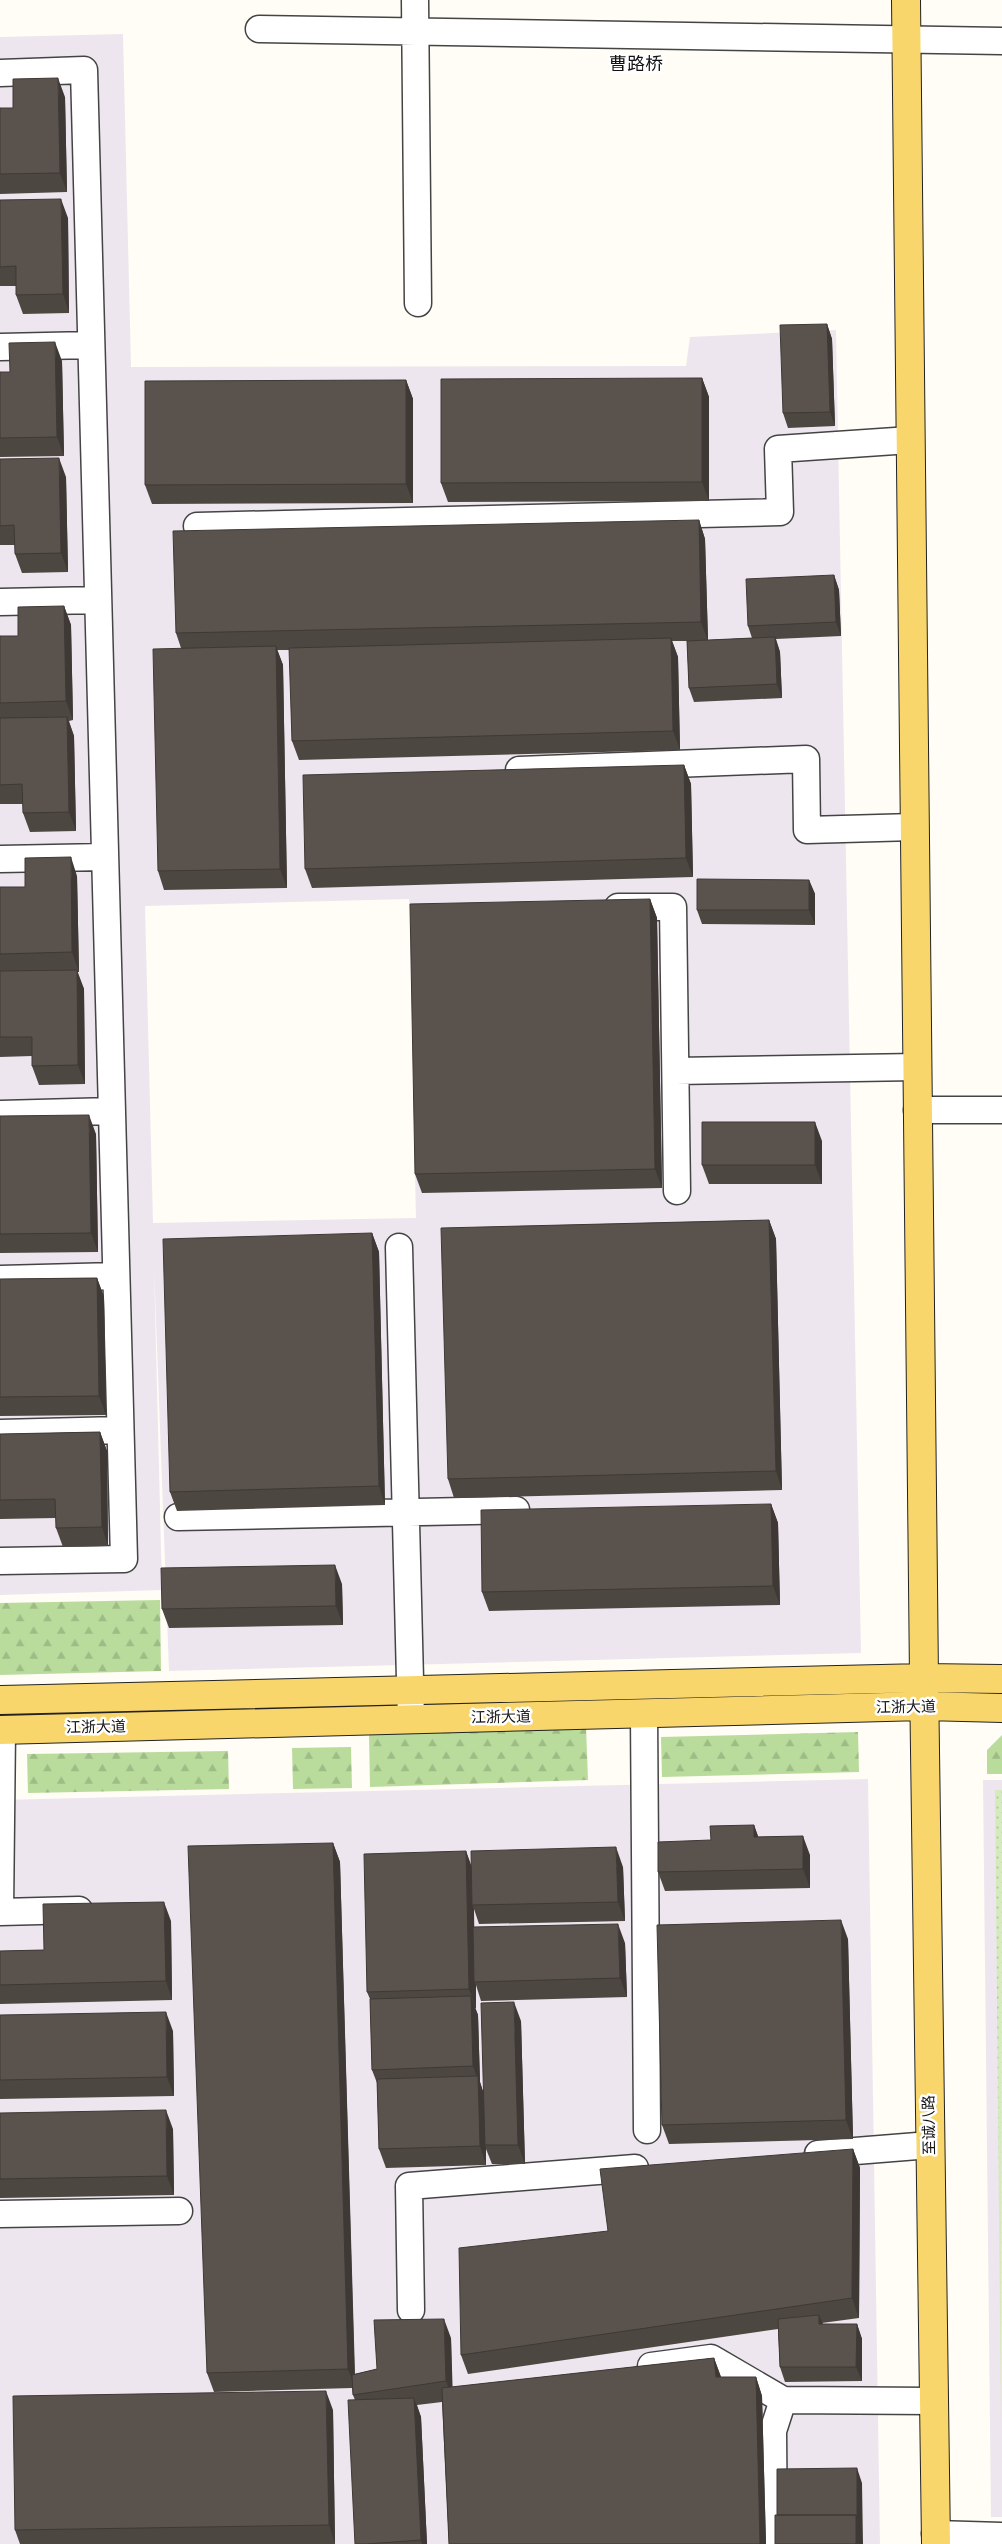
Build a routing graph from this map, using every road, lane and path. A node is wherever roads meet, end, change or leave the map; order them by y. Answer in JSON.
{"nodes":[{"id":1,"x":415,"y":0,"type":"edge"},
{"id":2,"x":906,"y":0,"type":"edge"},
{"id":3,"x":259,"y":29,"type":"dead end"},
{"id":4,"x":416,"y":32,"type":"junction"},
{"id":5,"x":906,"y":40,"type":"junction"},
{"id":6,"x":1002,"y":42,"type":"edge"},
{"id":7,"x":0,"y":73,"type":"edge"},
{"id":8,"x":418,"y":302,"type":"dead end"},
{"id":9,"x":91,"y":345,"type":"junction"},
{"id":10,"x":0,"y":347,"type":"edge"},
{"id":11,"x":910,"y":440,"type":"junction"},
{"id":12,"x":197,"y":526,"type":"dead end"},
{"id":13,"x":98,"y":600,"type":"junction"},
{"id":14,"x":0,"y":602,"type":"edge"},
{"id":15,"x":499,"y":771,"type":"edge"},
{"id":16,"x":914,"y":827,"type":"junction"},
{"id":17,"x":105,"y":857,"type":"junction"},
{"id":18,"x":0,"y":860,"type":"edge"},
{"id":19,"x":595,"y":908,"type":"edge"},
{"id":20,"x":917,"y":1067,"type":"junction"},
{"id":21,"x":676,"y":1071,"type":"junction"},
{"id":22,"x":917,"y":1110,"type":"junction"},
{"id":23,"x":1002,"y":1110,"type":"edge"},
{"id":24,"x":112,"y":1111,"type":"junction"},
{"id":25,"x":0,"y":1114,"type":"edge"},
{"id":26,"x":677,"y":1191,"type":"dead end"},
{"id":27,"x":399,"y":1247,"type":"dead end"},
{"id":28,"x":116,"y":1276,"type":"junction"},
{"id":29,"x":0,"y":1279,"type":"edge"},
{"id":30,"x":120,"y":1430,"type":"junction"},
{"id":31,"x":0,"y":1432,"type":"edge"},
{"id":32,"x":542,"y":1510,"type":"edge"},
{"id":33,"x":405,"y":1512,"type":"junction"},
{"id":34,"x":178,"y":1517,"type":"dead end"},
{"id":35,"x":0,"y":1561,"type":"edge"},
{"id":36,"x":924,"y":1678,"type":"junction"},
{"id":37,"x":1002,"y":1679,"type":"edge"},
{"id":38,"x":410,"y":1690,"type":"junction"},
{"id":39,"x":0,"y":1700,"type":"edge"},
{"id":40,"x":924,"y":1706,"type":"junction"},
{"id":41,"x":1002,"y":1708,"type":"edge"},
{"id":42,"x":644,"y":1713,"type":"junction"},
{"id":43,"x":411,"y":1719,"type":"junction"},
{"id":44,"x":1,"y":1730,"type":"edge"},
{"id":45,"x":106,"y":1910,"type":"edge"},
{"id":46,"x":0,"y":1912,"type":"edge"},
{"id":47,"x":647,"y":2130,"type":"dead end"},
{"id":48,"x":930,"y":2145,"type":"junction"},
{"id":49,"x":792,"y":2156,"type":"edge"},
{"id":50,"x":654,"y":2167,"type":"edge"},
{"id":51,"x":179,"y":2211,"type":"dead end"},
{"id":52,"x":0,"y":2214,"type":"edge"},
{"id":53,"x":411,"y":2310,"type":"dead end"},
{"id":54,"x":625,"y":2369,"type":"edge"},
{"id":55,"x":783,"y":2400,"type":"junction"},
{"id":56,"x":934,"y":2401,"type":"junction"},
{"id":57,"x":1002,"y":2536,"type":"edge"},
{"id":58,"x":935,"y":2539,"type":"edge"},
{"id":59,"x":774,"y":2544,"type":"edge"}],
"edges":[{"from":1,"to":4,"type":"street"},
{"from":2,"to":5,"type":"main road","name":"至诚八路"},
{"from":3,"to":4,"type":"street"},
{"from":4,"to":5,"type":"street"},
{"from":4,"to":8,"type":"street"},
{"from":5,"to":6,"type":"street"},
{"from":5,"to":11,"type":"main road","name":"至诚八路"},
{"from":7,"to":9,"type":"street"},
{"from":9,"to":10,"type":"street"},
{"from":9,"to":13,"type":"street"},
{"from":11,"to":12,"type":"street"},
{"from":11,"to":16,"type":"main road","name":"至诚八路"},
{"from":13,"to":14,"type":"street"},
{"from":13,"to":17,"type":"street"},
{"from":15,"to":16,"type":"street"},
{"from":16,"to":20,"type":"main road","name":"至诚八路"},
{"from":17,"to":18,"type":"street"},
{"from":17,"to":24,"type":"street"},
{"from":19,"to":21,"type":"street"},
{"from":20,"to":21,"type":"street"},
{"from":20,"to":22,"type":"main road","name":"至诚八路"},
{"from":21,"to":26,"type":"street"},
{"from":22,"to":23,"type":"street"},
{"from":22,"to":36,"type":"main road","name":"至诚八路"},
{"from":24,"to":25,"type":"street"},
{"from":24,"to":28,"type":"street"},
{"from":27,"to":33,"type":"street"},
{"from":28,"to":29,"type":"street"},
{"from":28,"to":30,"type":"street"},
{"from":30,"to":31,"type":"street"},
{"from":30,"to":35,"type":"street"},
{"from":32,"to":33,"type":"street"},
{"from":33,"to":34,"type":"street"},
{"from":33,"to":38,"type":"street"},
{"from":36,"to":37,"type":"main road","name":"江浙大道"},
{"from":36,"to":38,"type":"main road","name":"江浙大道"},
{"from":36,"to":40,"type":"main road","name":"至诚八路"},
{"from":38,"to":39,"type":"main road","name":"江浙大道"},
{"from":38,"to":43,"type":"street"},
{"from":40,"to":41,"type":"main road","name":"江浙大道"},
{"from":40,"to":42,"type":"main road","name":"江浙大道"},
{"from":40,"to":48,"type":"main road","name":"至诚八路"},
{"from":42,"to":43,"type":"main road","name":"江浙大道"},
{"from":42,"to":47,"type":"street"},
{"from":43,"to":44,"type":"main road","name":"江浙大道"},
{"from":44,"to":46,"type":"street"},
{"from":45,"to":46,"type":"street"},
{"from":48,"to":49,"type":"street"},
{"from":48,"to":56,"type":"main road","name":"至诚八路"},
{"from":50,"to":53,"type":"street"},
{"from":51,"to":52,"type":"street"},
{"from":54,"to":55,"type":"street"},
{"from":55,"to":56,"type":"street"},
{"from":55,"to":59,"type":"street"},
{"from":56,"to":58,"type":"main road","name":"至诚八路"},
{"from":57,"to":58,"type":"street"}]}
